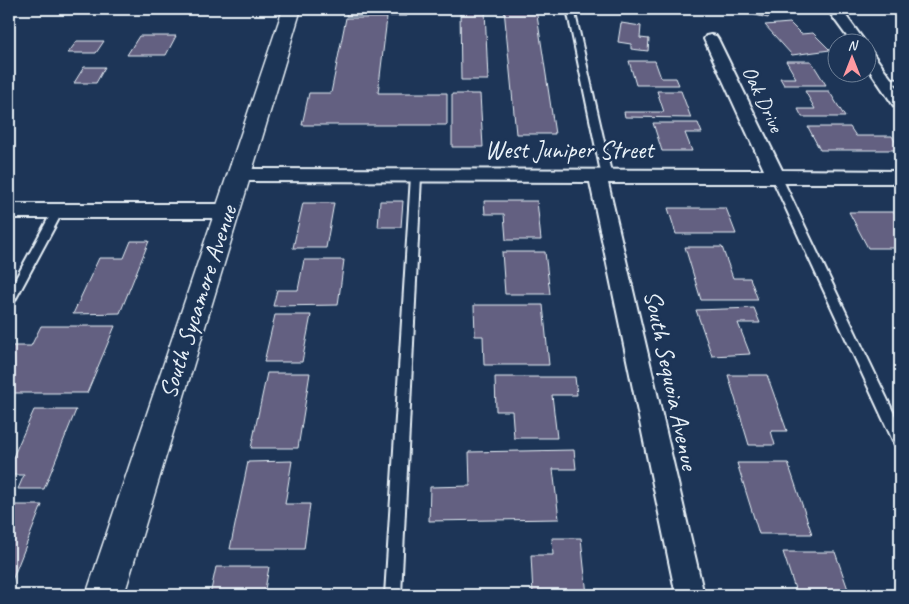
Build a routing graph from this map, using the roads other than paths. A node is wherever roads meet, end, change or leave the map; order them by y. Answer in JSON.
{"nodes":[{"id":1,"x":292,"y":9,"type":"edge"},
{"id":2,"x":570,"y":9,"type":"edge"},
{"id":3,"x":838,"y":13,"type":"edge"},
{"id":4,"x":851,"y":32,"type":"edge"},
{"id":5,"x":711,"y":39,"type":"dead end"},
{"id":6,"x":876,"y":64,"type":"edge"},
{"id":7,"x":893,"y":81,"type":"edge"},
{"id":8,"x":900,"y":102,"type":"edge"},
{"id":9,"x":238,"y":175,"type":"junction"},
{"id":10,"x":416,"y":176,"type":"junction"},
{"id":11,"x":776,"y":176,"type":"junction"},
{"id":12,"x":900,"y":176,"type":"edge"},
{"id":13,"x":602,"y":177,"type":"junction"},
{"id":14,"x":9,"y":211,"type":"edge"},
{"id":15,"x":58,"y":211,"type":"junction"},
{"id":16,"x":226,"y":211,"type":"junction"},
{"id":17,"x":9,"y":301,"type":"edge"},
{"id":18,"x":900,"y":440,"type":"edge"},
{"id":19,"x":105,"y":595,"type":"edge"},
{"id":20,"x":393,"y":595,"type":"edge"},
{"id":21,"x":690,"y":595,"type":"edge"}],
"edges":[{"from":1,"to":9,"type":"street","name":"South Sycamore Avenue"},
{"from":2,"to":13,"type":"lane"},
{"from":3,"to":4,"type":"street"},
{"from":5,"to":11,"type":"street","name":"Oak Drive"},
{"from":6,"to":7,"type":"street"},
{"from":7,"to":8,"type":"street"},
{"from":9,"to":10,"type":"street","name":"West Juniper Street"},
{"from":9,"to":16,"type":"street","name":"South Sycamore Avenue"},
{"from":10,"to":13,"type":"street","name":"West Juniper Street"},
{"from":10,"to":20,"type":"lane"},
{"from":11,"to":12,"type":"street","name":"West Juniper Street"},
{"from":11,"to":13,"type":"street","name":"West Juniper Street"},
{"from":11,"to":18,"type":"lane"},
{"from":13,"to":21,"type":"street","name":"South Sequoia Avenue"},
{"from":14,"to":15,"type":"street"},
{"from":15,"to":16,"type":"street"},
{"from":15,"to":17,"type":"lane"},
{"from":16,"to":19,"type":"street","name":"South Sycamore Avenue"}]}
